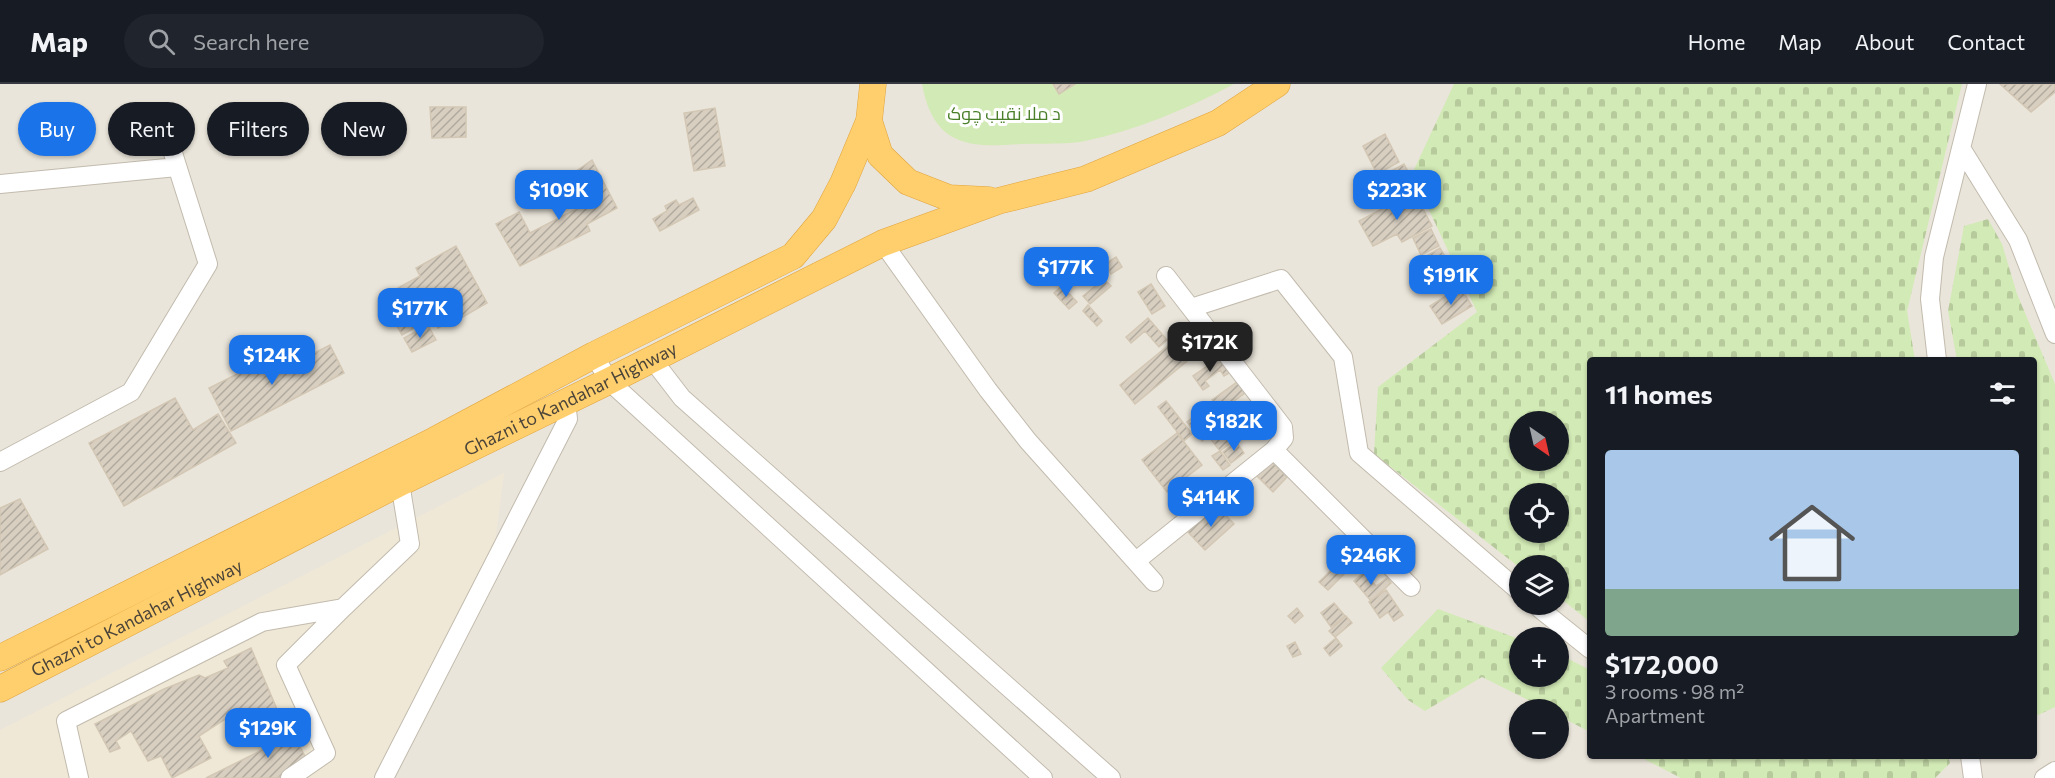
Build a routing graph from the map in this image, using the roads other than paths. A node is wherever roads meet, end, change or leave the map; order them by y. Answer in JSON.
{"nodes":[{"id":1,"x":1277,"y":84,"type":"edge"},
{"id":2,"x":1977,"y":84,"type":"edge"},
{"id":3,"x":869,"y":86,"type":"edge"},
{"id":4,"x":869,"y":121,"type":"junction"},
{"id":5,"x":1961,"y":148,"type":"junction"},
{"id":6,"x":174,"y":156,"type":"edge"},
{"id":7,"x":177,"y":167,"type":"junction"},
{"id":8,"x":0,"y":184,"type":"edge"},
{"id":9,"x":998,"y":201,"type":"junction"},
{"id":10,"x":883,"y":243,"type":"junction"},
{"id":11,"x":1166,"y":276,"type":"dead end"},
{"id":12,"x":1191,"y":308,"type":"junction"},
{"id":13,"x":2055,"y":334,"type":"edge"},
{"id":14,"x":594,"y":355,"type":"junction"},
{"id":15,"x":1937,"y":357,"type":"edge"},
{"id":16,"x":652,"y":358,"type":"junction"},
{"id":17,"x":609,"y":381,"type":"junction"},
{"id":18,"x":566,"y":402,"type":"junction"},
{"id":19,"x":1274,"y":450,"type":"junction"},
{"id":20,"x":0,"y":462,"type":"edge"},
{"id":21,"x":400,"y":483,"type":"junction"},
{"id":22,"x":1136,"y":561,"type":"junction"},
{"id":23,"x":1154,"y":582,"type":"dead end"},
{"id":24,"x":1509,"y":583,"type":"edge"},
{"id":25,"x":1411,"y":587,"type":"dead end"},
{"id":26,"x":343,"y":608,"type":"junction"},
{"id":27,"x":1548,"y":615,"type":"edge"},
{"id":28,"x":1587,"y":646,"type":"edge"},
{"id":29,"x":0,"y":658,"type":"edge"},
{"id":30,"x":0,"y":689,"type":"edge"},
{"id":31,"x":1970,"y":759,"type":"edge"},
{"id":32,"x":2055,"y":771,"type":"edge"},
{"id":33,"x":1106,"y":776,"type":"edge"},
{"id":34,"x":80,"y":778,"type":"edge"},
{"id":35,"x":291,"y":778,"type":"edge"},
{"id":36,"x":384,"y":778,"type":"edge"},
{"id":37,"x":1043,"y":778,"type":"edge"},
{"id":38,"x":1973,"y":778,"type":"edge"},
{"id":39,"x":2044,"y":778,"type":"edge"}],
"edges":[{"from":1,"to":9,"type":"highway"},
{"from":2,"to":5,"type":"street"},
{"from":3,"to":4,"type":"highway","name":"Ghazni to Kandahar Highway"},
{"from":4,"to":9,"type":"highway","name":"Ghazni to Kandahar Highway"},
{"from":4,"to":14,"type":"highway","name":"Ghazni to Kandahar Highway"},
{"from":5,"to":13,"type":"street"},
{"from":5,"to":15,"type":"street"},
{"from":6,"to":7,"type":"street"},
{"from":7,"to":8,"type":"street"},
{"from":7,"to":20,"type":"street"},
{"from":9,"to":10,"type":"highway","name":"Ghazni to Kandahar Highway"},
{"from":10,"to":16,"type":"highway","name":"Ghazni to Kandahar Highway"},
{"from":10,"to":22,"type":"street"},
{"from":11,"to":12,"type":"street"},
{"from":12,"to":19,"type":"street"},
{"from":12,"to":24,"type":"street"},
{"from":14,"to":17,"type":"street"},
{"from":14,"to":29,"type":"highway","name":"Ghazni to Kandahar Highway"},
{"from":16,"to":17,"type":"highway","name":"Ghazni to Kandahar Highway"},
{"from":16,"to":33,"type":"street"},
{"from":17,"to":18,"type":"highway","name":"Ghazni to Kandahar Highway"},
{"from":17,"to":37,"type":"street"},
{"from":18,"to":21,"type":"highway","name":"Ghazni to Kandahar Highway"},
{"from":18,"to":36,"type":"street"},
{"from":19,"to":22,"type":"street"},
{"from":19,"to":25,"type":"street"},
{"from":21,"to":26,"type":"street"},
{"from":21,"to":30,"type":"highway","name":"Ghazni to Kandahar Highway"},
{"from":22,"to":23,"type":"street"},
{"from":26,"to":34,"type":"street"},
{"from":26,"to":35,"type":"street"},
{"from":27,"to":28,"type":"street"},
{"from":31,"to":38,"type":"street"},
{"from":32,"to":39,"type":"street"}]}
